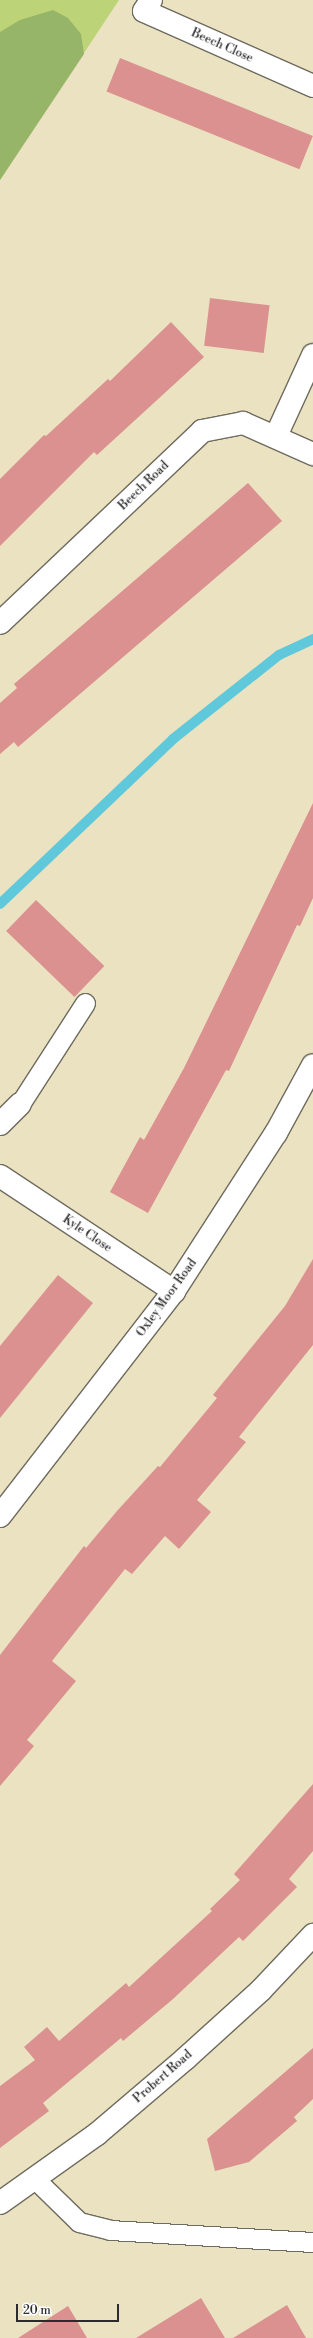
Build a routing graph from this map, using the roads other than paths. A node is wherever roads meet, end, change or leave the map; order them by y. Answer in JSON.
{"nodes":[{"id":1,"x":151,"y":0,"type":"edge"},
{"id":2,"x":313,"y":86,"type":"edge"},
{"id":3,"x":313,"y":355,"type":"edge"},
{"id":4,"x":276,"y":436,"type":"junction"},
{"id":5,"x":313,"y":454,"type":"edge"},
{"id":6,"x":0,"y":623,"type":"edge"},
{"id":7,"x":86,"y":1003,"type":"dead end"},
{"id":8,"x":313,"y":1065,"type":"edge"},
{"id":9,"x":20,"y":1104,"type":"joint"},
{"id":10,"x":0,"y":1124,"type":"edge"},
{"id":11,"x":0,"y":1176,"type":"edge"},
{"id":12,"x":174,"y":1292,"type":"junction"},
{"id":13,"x":0,"y":1516,"type":"edge"},
{"id":14,"x":313,"y":1935,"type":"edge"},
{"id":15,"x":36,"y":2180,"type":"junction"},
{"id":16,"x":0,"y":2203,"type":"edge"},
{"id":17,"x":313,"y":2242,"type":"edge"}],
"edges":[{"from":1,"to":2,"type":"street","name":"Beech Close"},
{"from":3,"to":4,"type":"street"},
{"from":4,"to":5,"type":"street","name":"Beech Road"},
{"from":4,"to":6,"type":"street","name":"Beech Road"},
{"from":7,"to":9,"type":"lane"},
{"from":8,"to":12,"type":"street","name":"Oxley Moor Road"},
{"from":9,"to":10,"type":"street"},
{"from":11,"to":12,"type":"street","name":"Kyle Close"},
{"from":12,"to":13,"type":"street","name":"Oxley Moor Road"},
{"from":14,"to":15,"type":"street","name":"Probert Road"},
{"from":15,"to":16,"type":"street","name":"Probert Road"},
{"from":15,"to":17,"type":"lane"}]}
